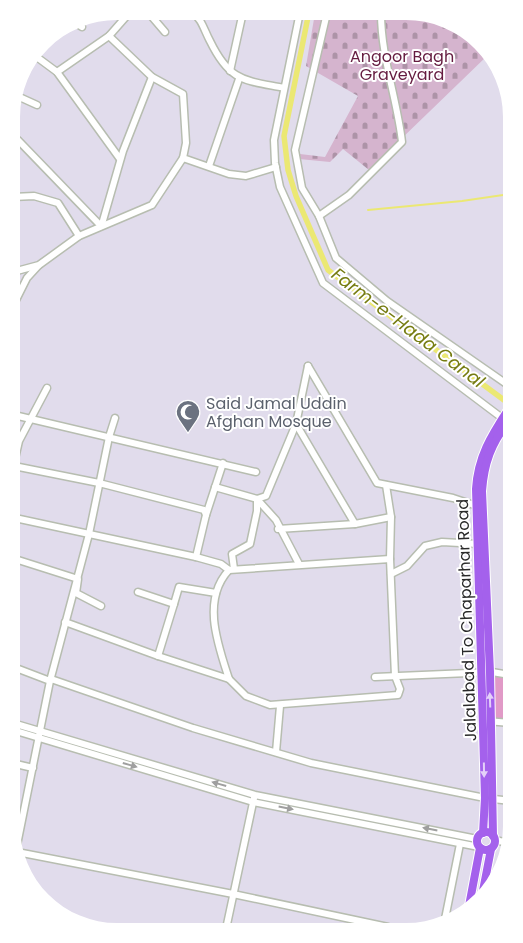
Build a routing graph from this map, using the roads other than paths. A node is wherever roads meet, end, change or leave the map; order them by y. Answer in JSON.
{"nodes":[{"id":1,"x":123,"y":20,"type":"edge"},
{"id":2,"x":154,"y":20,"type":"edge"},
{"id":3,"x":201,"y":20,"type":"edge"},
{"id":4,"x":241,"y":20,"type":"edge"},
{"id":5,"x":298,"y":20,"type":"edge"},
{"id":6,"x":325,"y":20,"type":"edge"},
{"id":7,"x":382,"y":20,"type":"edge"},
{"id":8,"x":165,"y":32,"type":"dead end"},
{"id":9,"x":109,"y":36,"type":"junction"},
{"id":10,"x":39,"y":59,"type":"edge"},
{"id":11,"x":230,"y":71,"type":"junction"},
{"id":12,"x":57,"y":72,"type":"junction"},
{"id":13,"x":152,"y":77,"type":"junction"},
{"id":14,"x":239,"y":79,"type":"junction"},
{"id":15,"x":284,"y":88,"type":"junction"},
{"id":16,"x":22,"y":98,"type":"edge"},
{"id":17,"x":37,"y":105,"type":"dead end"},
{"id":18,"x":20,"y":142,"type":"edge"},
{"id":19,"x":183,"y":158,"type":"junction"},
{"id":20,"x":120,"y":159,"type":"junction"},
{"id":21,"x":209,"y":166,"type":"junction"},
{"id":22,"x":276,"y":167,"type":"junction"},
{"id":23,"x":20,"y":197,"type":"edge"},
{"id":24,"x":319,"y":216,"type":"junction"},
{"id":25,"x":101,"y":225,"type":"junction"},
{"id":26,"x":79,"y":236,"type":"junction"},
{"id":27,"x":39,"y":265,"type":"junction"},
{"id":28,"x":20,"y":270,"type":"edge"},
{"id":29,"x":20,"y":292,"type":"edge"},
{"id":30,"x":503,"y":382,"type":"edge"},
{"id":31,"x":47,"y":388,"type":"dead end"},
{"id":32,"x":503,"y":415,"type":"edge"},
{"id":33,"x":20,"y":417,"type":"edge"},
{"id":34,"x":115,"y":418,"type":"dead end"},
{"id":35,"x":31,"y":420,"type":"junction"},
{"id":36,"x":503,"y":422,"type":"edge"},
{"id":37,"x":296,"y":424,"type":"junction"},
{"id":38,"x":503,"y":426,"type":"edge"},
{"id":39,"x":109,"y":437,"type":"junction"},
{"id":40,"x":20,"y":439,"type":"edge"},
{"id":41,"x":223,"y":463,"type":"junction"},
{"id":42,"x":20,"y":465,"type":"edge"},
{"id":43,"x":256,"y":472,"type":"dead end"},
{"id":44,"x":99,"y":483,"type":"junction"},
{"id":45,"x":386,"y":485,"type":"junction"},
{"id":46,"x":215,"y":487,"type":"junction"},
{"id":47,"x":257,"y":499,"type":"junction"},
{"id":48,"x":477,"y":506,"type":"junction"},
{"id":49,"x":206,"y":515,"type":"junction"},
{"id":50,"x":391,"y":517,"type":"junction"},
{"id":51,"x":20,"y":519,"type":"edge"},
{"id":52,"x":355,"y":524,"type":"junction"},
{"id":53,"x":278,"y":529,"type":"junction"},
{"id":54,"x":89,"y":534,"type":"junction"},
{"id":55,"x":478,"y":544,"type":"junction"},
{"id":56,"x":196,"y":558,"type":"junction"},
{"id":57,"x":390,"y":559,"type":"junction"},
{"id":58,"x":20,"y":561,"type":"edge"},
{"id":59,"x":299,"y":564,"type":"junction"},
{"id":60,"x":231,"y":570,"type":"junction"},
{"id":61,"x":391,"y":574,"type":"junction"},
{"id":62,"x":78,"y":579,"type":"junction"},
{"id":63,"x":138,"y":592,"type":"dead end"},
{"id":64,"x":216,"y":593,"type":"junction"},
{"id":65,"x":174,"y":604,"type":"junction"},
{"id":66,"x":101,"y":606,"type":"dead end"},
{"id":67,"x":65,"y":622,"type":"junction"},
{"id":68,"x":158,"y":656,"type":"junction"},
{"id":69,"x":20,"y":669,"type":"edge"},
{"id":70,"x":486,"y":672,"type":"junction"},
{"id":71,"x":503,"y":674,"type":"edge"},
{"id":72,"x":396,"y":676,"type":"junction"},
{"id":73,"x":375,"y":677,"type":"dead end"},
{"id":74,"x":229,"y":679,"type":"junction"},
{"id":75,"x":51,"y":680,"type":"junction"},
{"id":76,"x":280,"y":706,"type":"junction"},
{"id":77,"x":487,"y":721,"type":"junction"},
{"id":78,"x":503,"y":722,"type":"edge"},
{"id":79,"x":20,"y":726,"type":"edge"},
{"id":80,"x":20,"y":732,"type":"edge"},
{"id":81,"x":40,"y":735,"type":"junction"},
{"id":82,"x":276,"y":752,"type":"junction"},
{"id":83,"x":20,"y":765,"type":"edge"},
{"id":84,"x":33,"y":768,"type":"junction"},
{"id":85,"x":254,"y":798,"type":"junction"},
{"id":86,"x":489,"y":799,"type":"junction"},
{"id":87,"x":503,"y":800,"type":"edge"},
{"id":88,"x":20,"y":831,"type":"edge"},
{"id":89,"x":480,"y":836,"type":"junction"},
{"id":90,"x":494,"y":838,"type":"junction"},
{"id":91,"x":502,"y":841,"type":"edge"},
{"id":92,"x":460,"y":844,"type":"junction"},
{"id":93,"x":480,"y":848,"type":"junction"},
{"id":94,"x":491,"y":849,"type":"junction"},
{"id":95,"x":24,"y":853,"type":"edge"},
{"id":96,"x":487,"y":880,"type":"edge"},
{"id":97,"x":233,"y":894,"type":"junction"},
{"id":98,"x":470,"y":899,"type":"edge"},
{"id":99,"x":446,"y":914,"type":"edge"},
{"id":100,"x":227,"y":923,"type":"edge"},
{"id":101,"x":369,"y":923,"type":"edge"}],
"edges":[{"from":1,"to":9,"type":"street"},
{"from":2,"to":8,"type":"street"},
{"from":3,"to":11,"type":"street"},
{"from":4,"to":11,"type":"street"},
{"from":5,"to":15,"type":"street"},
{"from":6,"to":24,"type":"street"},
{"from":7,"to":24,"type":"street"},
{"from":9,"to":12,"type":"street"},
{"from":9,"to":13,"type":"street"},
{"from":10,"to":12,"type":"street"},
{"from":11,"to":14,"type":"street"},
{"from":12,"to":20,"type":"street"},
{"from":13,"to":19,"type":"street"},
{"from":13,"to":20,"type":"street"},
{"from":14,"to":15,"type":"street"},
{"from":14,"to":21,"type":"street"},
{"from":15,"to":22,"type":"street"},
{"from":16,"to":17,"type":"street"},
{"from":18,"to":25,"type":"street"},
{"from":19,"to":21,"type":"street"},
{"from":19,"to":25,"type":"street"},
{"from":20,"to":25,"type":"street"},
{"from":21,"to":22,"type":"street"},
{"from":22,"to":32,"type":"street"},
{"from":23,"to":26,"type":"street"},
{"from":24,"to":30,"type":"street"},
{"from":25,"to":26,"type":"street"},
{"from":26,"to":27,"type":"street"},
{"from":27,"to":28,"type":"street"},
{"from":27,"to":29,"type":"street"},
{"from":31,"to":35,"type":"street"},
{"from":33,"to":35,"type":"street"},
{"from":34,"to":39,"type":"street"},
{"from":35,"to":39,"type":"street"},
{"from":35,"to":40,"type":"street"},
{"from":36,"to":48,"type":"main road","name":"Jalalabad To Chaparhar Road"},
{"from":37,"to":45,"type":"street"},
{"from":37,"to":47,"type":"street"},
{"from":37,"to":52,"type":"street"},
{"from":38,"to":70,"type":"main road","name":"Jalalabad To Chaparhar Road"},
{"from":39,"to":41,"type":"street"},
{"from":39,"to":44,"type":"street"},
{"from":41,"to":43,"type":"street"},
{"from":41,"to":46,"type":"street"},
{"from":42,"to":44,"type":"street"},
{"from":44,"to":49,"type":"street"},
{"from":44,"to":54,"type":"street"},
{"from":45,"to":48,"type":"street"},
{"from":45,"to":50,"type":"street"},
{"from":46,"to":47,"type":"street"},
{"from":46,"to":49,"type":"street"},
{"from":47,"to":53,"type":"street"},
{"from":47,"to":60,"type":"street"},
{"from":48,"to":55,"type":"main road","name":"Jalalabad To Chaparhar Road"},
{"from":49,"to":56,"type":"street"},
{"from":50,"to":52,"type":"street"},
{"from":50,"to":57,"type":"street"},
{"from":51,"to":54,"type":"street"},
{"from":52,"to":53,"type":"street"},
{"from":53,"to":59,"type":"street"},
{"from":54,"to":56,"type":"street"},
{"from":54,"to":62,"type":"street"},
{"from":55,"to":61,"type":"street"},
{"from":55,"to":70,"type":"main road","name":"Jalalabad To Chaparhar Road"},
{"from":56,"to":60,"type":"street"},
{"from":57,"to":59,"type":"street"},
{"from":57,"to":61,"type":"street"},
{"from":58,"to":62,"type":"street"},
{"from":59,"to":60,"type":"street"},
{"from":60,"to":64,"type":"street"},
{"from":61,"to":72,"type":"street"},
{"from":62,"to":66,"type":"street"},
{"from":62,"to":67,"type":"street"},
{"from":63,"to":65,"type":"street"},
{"from":64,"to":65,"type":"street"},
{"from":64,"to":74,"type":"street"},
{"from":65,"to":68,"type":"street"},
{"from":67,"to":68,"type":"street"},
{"from":67,"to":75,"type":"street"},
{"from":68,"to":74,"type":"street"},
{"from":69,"to":75,"type":"street"},
{"from":70,"to":71,"type":"street"},
{"from":70,"to":72,"type":"street"},
{"from":70,"to":77,"type":"main road","name":"Jalalabad To Chaparhar Road"},
{"from":72,"to":73,"type":"street"},
{"from":72,"to":76,"type":"street"},
{"from":74,"to":76,"type":"street"},
{"from":75,"to":81,"type":"street"},
{"from":75,"to":82,"type":"street"},
{"from":76,"to":82,"type":"street"},
{"from":77,"to":78,"type":"street"},
{"from":77,"to":86,"type":"main road","name":"Jalalabad To Chaparhar Road"},
{"from":79,"to":81,"type":"street"},
{"from":80,"to":81,"type":"street"},
{"from":81,"to":84,"type":"street"},
{"from":81,"to":85,"type":"street"},
{"from":82,"to":86,"type":"street"},
{"from":83,"to":84,"type":"street"},
{"from":84,"to":88,"type":"street"},
{"from":89,"to":85,"type":"street","one_way":true},
{"from":85,"to":92,"type":"street","one_way":true},
{"from":85,"to":97,"type":"street"},
{"from":86,"to":87,"type":"street"},
{"from":86,"to":89,"type":"main road","name":"Jalalabad To Chaparhar Road"},
{"from":86,"to":90,"type":"main road","name":"Jalalabad To Chaparhar Road"},
{"from":89,"to":90,"type":"main road"},
{"from":89,"to":93,"type":"main road","name":"Jalalabad To Chaparhar Road"},
{"from":90,"to":91,"type":"street"},
{"from":90,"to":94,"type":"main road"},
{"from":92,"to":93,"type":"street"},
{"from":92,"to":99,"type":"street"},
{"from":93,"to":94,"type":"main road"},
{"from":93,"to":98,"type":"main road"},
{"from":94,"to":96,"type":"main road"},
{"from":95,"to":97,"type":"street"},
{"from":97,"to":100,"type":"street"},
{"from":97,"to":101,"type":"street"}]}
